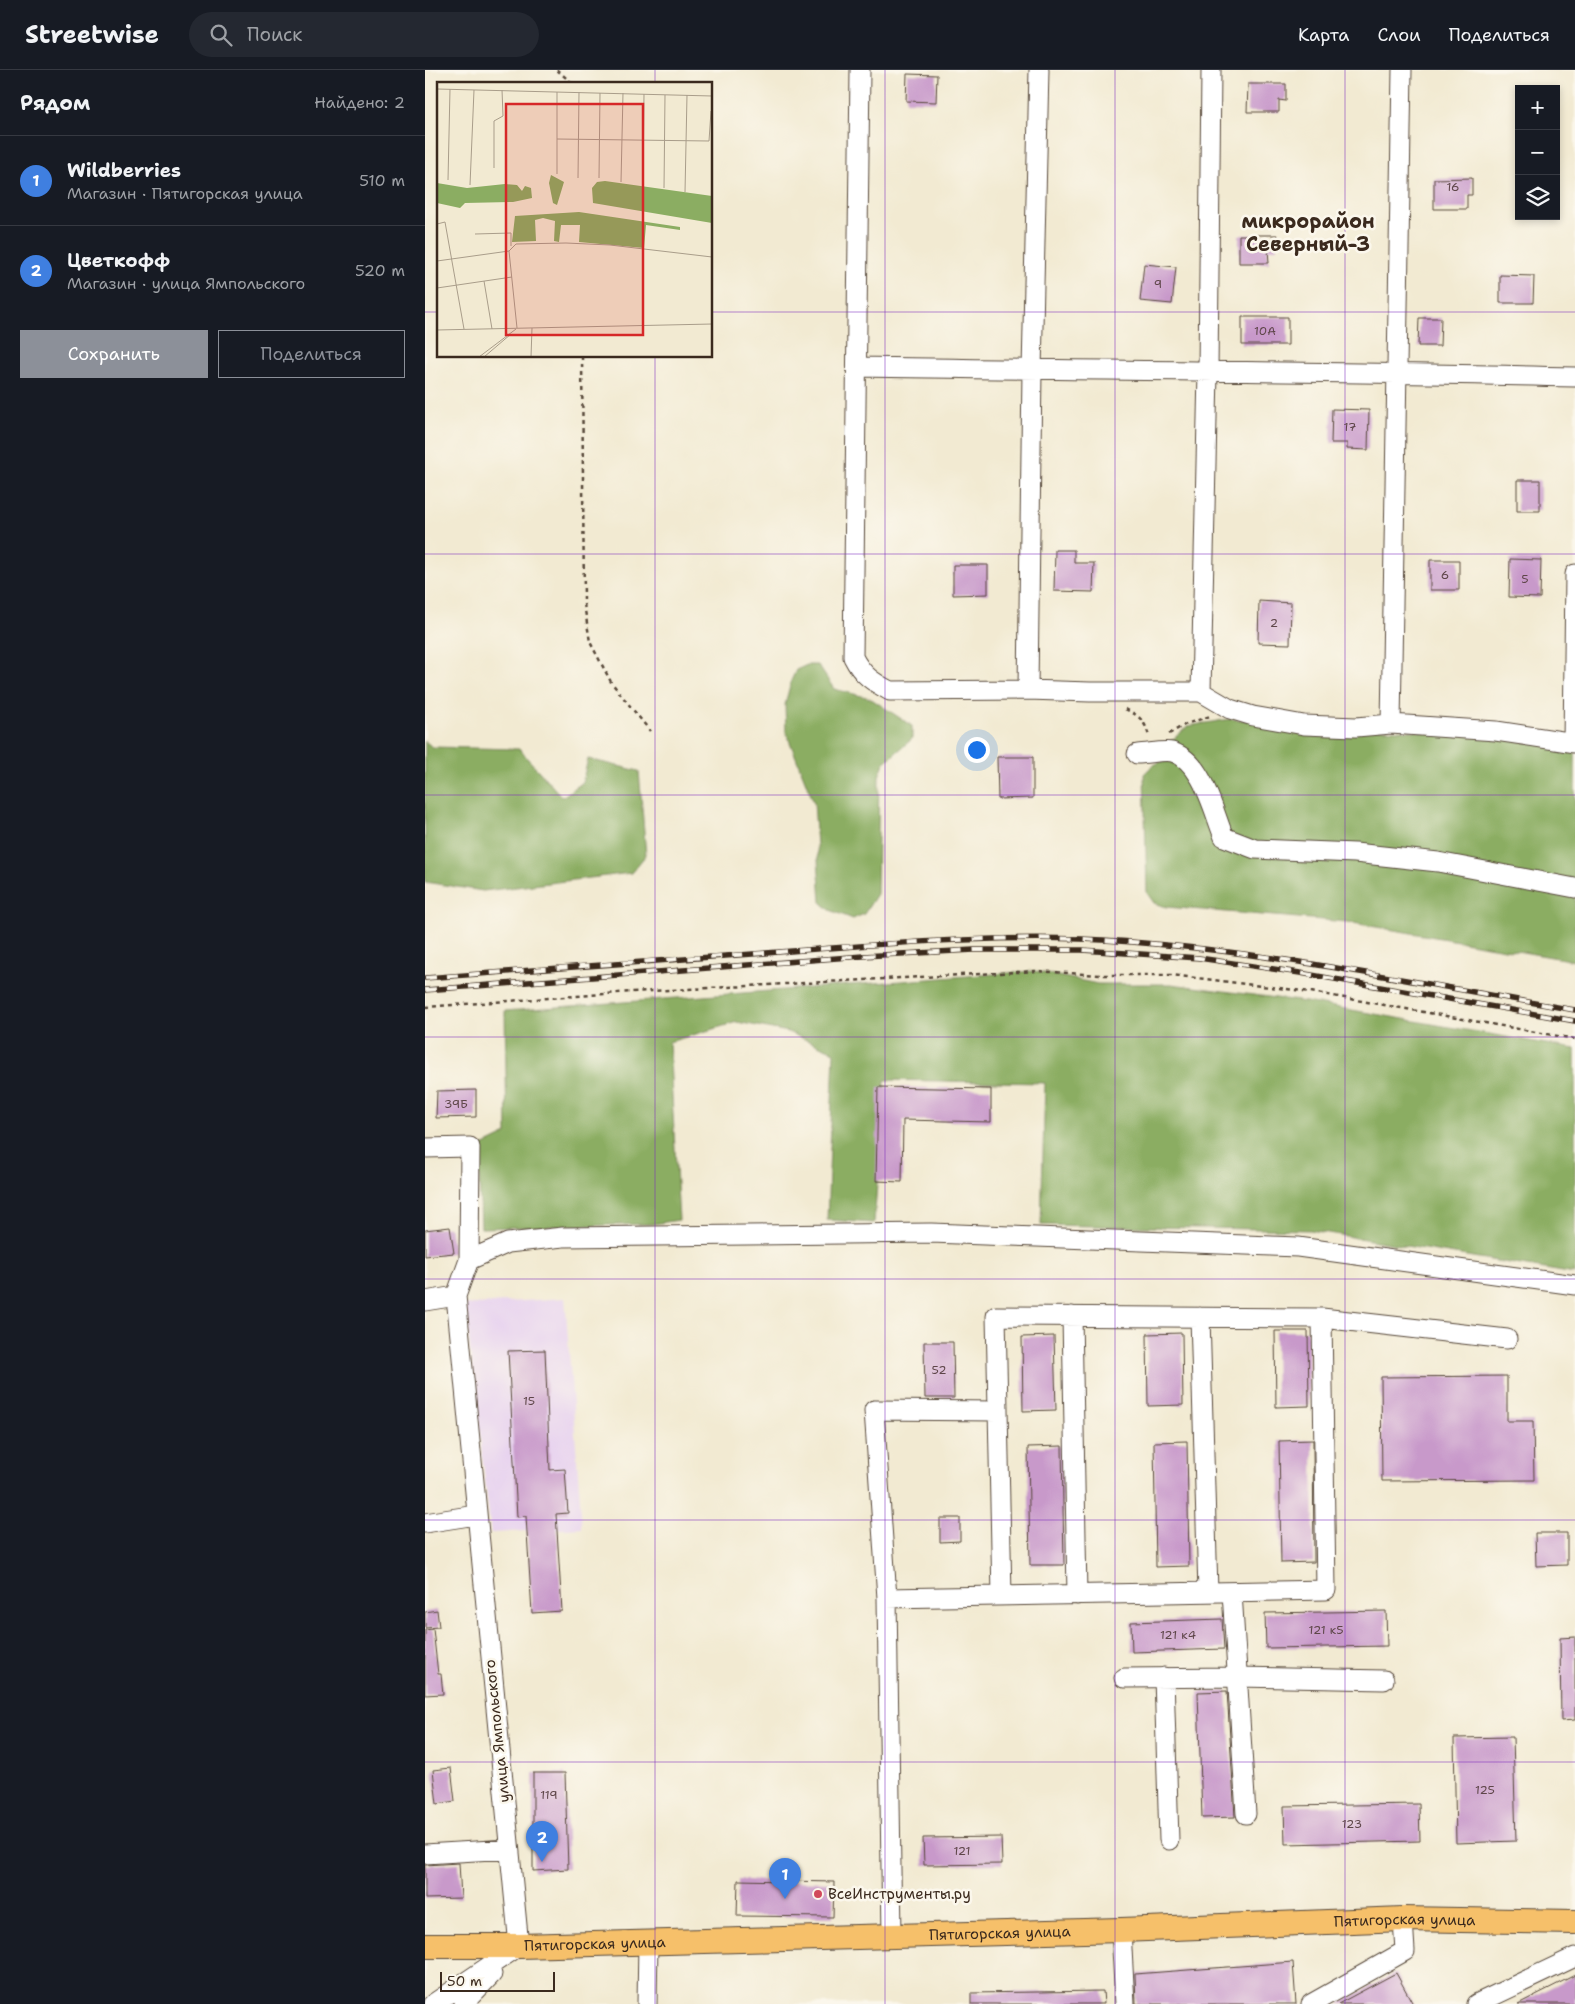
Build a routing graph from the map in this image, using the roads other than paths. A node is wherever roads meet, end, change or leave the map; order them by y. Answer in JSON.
{"nodes":[{"id":1,"x":860,"y":70,"type":"edge"},
{"id":2,"x":1039,"y":70,"type":"edge"},
{"id":3,"x":1211,"y":70,"type":"edge"},
{"id":4,"x":1402,"y":70,"type":"edge"},
{"id":5,"x":857,"y":367,"type":"junction"},
{"id":6,"x":1032,"y":370,"type":"junction"},
{"id":7,"x":1208,"y":372,"type":"junction"},
{"id":8,"x":1397,"y":372,"type":"junction"},
{"id":9,"x":1575,"y":377,"type":"edge"},
{"id":10,"x":1575,"y":574,"type":"edge"},
{"id":11,"x":1028,"y":690,"type":"junction"},
{"id":12,"x":1201,"y":692,"type":"junction"},
{"id":13,"x":1391,"y":724,"type":"junction"},
{"id":14,"x":1574,"y":743,"type":"edge"},
{"id":15,"x":1144,"y":754,"type":"road end"},
{"id":16,"x":1575,"y":888,"type":"edge"},
{"id":17,"x":425,"y":1148,"type":"edge"},
{"id":18,"x":469,"y":1260,"type":"junction"},
{"id":19,"x":1575,"y":1284,"type":"edge"},
{"id":20,"x":456,"y":1296,"type":"junction"},
{"id":21,"x":425,"y":1301,"type":"edge"},
{"id":22,"x":1072,"y":1316,"type":"junction"},
{"id":23,"x":1200,"y":1317,"type":"junction"},
{"id":24,"x":1322,"y":1318,"type":"junction"},
{"id":25,"x":1507,"y":1339,"type":"dead end"},
{"id":26,"x":998,"y":1411,"type":"junction"},
{"id":27,"x":476,"y":1516,"type":"junction"},
{"id":28,"x":425,"y":1523,"type":"edge"},
{"id":29,"x":1208,"y":1592,"type":"junction"},
{"id":30,"x":1232,"y":1592,"type":"junction"},
{"id":31,"x":1077,"y":1595,"type":"junction"},
{"id":32,"x":1002,"y":1596,"type":"junction"},
{"id":33,"x":887,"y":1598,"type":"junction"},
{"id":34,"x":1164,"y":1677,"type":"junction"},
{"id":35,"x":1237,"y":1677,"type":"junction"},
{"id":36,"x":1124,"y":1678,"type":"dead end"},
{"id":37,"x":1384,"y":1680,"type":"dead end"},
{"id":38,"x":1246,"y":1814,"type":"dead end"},
{"id":39,"x":1169,"y":1840,"type":"dead end"},
{"id":40,"x":509,"y":1849,"type":"junction"},
{"id":41,"x":425,"y":1854,"type":"edge"},
{"id":42,"x":1403,"y":1919,"type":"junction"},
{"id":43,"x":1575,"y":1922,"type":"edge"},
{"id":44,"x":1121,"y":1930,"type":"junction"},
{"id":45,"x":891,"y":1936,"type":"junction"},
{"id":46,"x":649,"y":1942,"type":"junction"},
{"id":47,"x":425,"y":1946,"type":"edge"},
{"id":48,"x":519,"y":1946,"type":"junction"},
{"id":49,"x":1575,"y":1957,"type":"edge"},
{"id":50,"x":433,"y":2004,"type":"edge"},
{"id":51,"x":463,"y":2004,"type":"edge"},
{"id":52,"x":647,"y":2004,"type":"edge"},
{"id":53,"x":1125,"y":2004,"type":"edge"},
{"id":54,"x":1311,"y":2004,"type":"edge"},
{"id":55,"x":1476,"y":2004,"type":"edge"}],
"edges":[{"from":1,"to":5,"type":"street"},
{"from":2,"to":6,"type":"street"},
{"from":3,"to":7,"type":"street"},
{"from":4,"to":8,"type":"street"},
{"from":5,"to":6,"type":"street"},
{"from":5,"to":11,"type":"street"},
{"from":6,"to":7,"type":"street"},
{"from":6,"to":11,"type":"street"},
{"from":7,"to":8,"type":"street"},
{"from":7,"to":12,"type":"street"},
{"from":8,"to":9,"type":"street"},
{"from":8,"to":13,"type":"street"},
{"from":10,"to":14,"type":"street"},
{"from":11,"to":12,"type":"street"},
{"from":12,"to":13,"type":"street"},
{"from":13,"to":14,"type":"street"},
{"from":15,"to":16,"type":"street"},
{"from":17,"to":18,"type":"street"},
{"from":18,"to":19,"type":"street"},
{"from":18,"to":20,"type":"street"},
{"from":20,"to":21,"type":"street"},
{"from":20,"to":27,"type":"street","name":"улица Ямпольского"},
{"from":22,"to":23,"type":"street"},
{"from":22,"to":26,"type":"street"},
{"from":22,"to":31,"type":"street"},
{"from":23,"to":24,"type":"street"},
{"from":23,"to":29,"type":"street"},
{"from":24,"to":25,"type":"street"},
{"from":24,"to":30,"type":"street"},
{"from":26,"to":32,"type":"street"},
{"from":26,"to":33,"type":"street"},
{"from":27,"to":28,"type":"street"},
{"from":27,"to":40,"type":"street","name":"улица Ямпольского"},
{"from":29,"to":30,"type":"street"},
{"from":29,"to":31,"type":"street"},
{"from":30,"to":35,"type":"street"},
{"from":31,"to":32,"type":"street"},
{"from":32,"to":33,"type":"street"},
{"from":33,"to":45,"type":"street"},
{"from":34,"to":35,"type":"street"},
{"from":34,"to":36,"type":"street"},
{"from":34,"to":39,"type":"street"},
{"from":35,"to":37,"type":"street"},
{"from":35,"to":38,"type":"street"},
{"from":40,"to":41,"type":"street"},
{"from":40,"to":48,"type":"street","name":"улица Ямпольского"},
{"from":42,"to":43,"type":"main road","name":"Пятигорская улица"},
{"from":42,"to":44,"type":"main road","name":"Пятигорская улица"},
{"from":42,"to":54,"type":"street"},
{"from":44,"to":45,"type":"main road","name":"Пятигорская улица"},
{"from":44,"to":53,"type":"street"},
{"from":45,"to":46,"type":"main road","name":"Пятигорская улица"},
{"from":46,"to":48,"type":"main road","name":"Пятигорская улица"},
{"from":46,"to":52,"type":"street"},
{"from":47,"to":48,"type":"main road","name":"Пятигорская улица"},
{"from":48,"to":50,"type":"street"},
{"from":48,"to":51,"type":"street"},
{"from":49,"to":55,"type":"street"}]}
